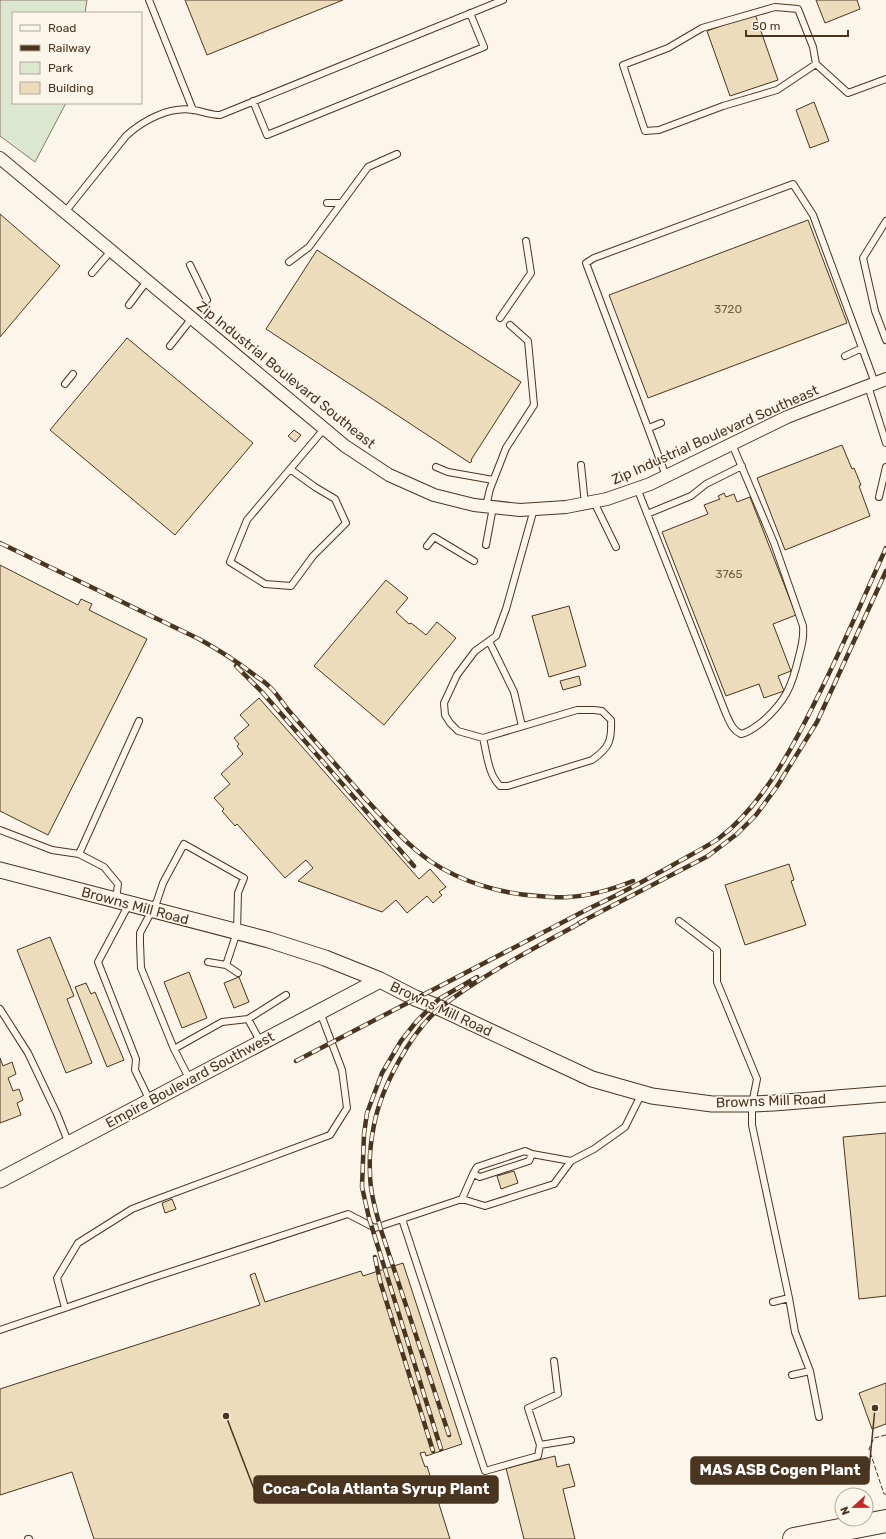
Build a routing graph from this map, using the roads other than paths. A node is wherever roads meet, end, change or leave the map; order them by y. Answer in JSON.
{"nodes":[{"id":1,"x":149,"y":0,"type":"edge"},
{"id":2,"x":503,"y":0,"type":"edge"},
{"id":3,"x":470,"y":13,"type":"junction"},
{"id":4,"x":816,"y":64,"type":"junction"},
{"id":5,"x":886,"y":80,"type":"edge"},
{"id":6,"x":253,"y":101,"type":"junction"},
{"id":7,"x":193,"y":110,"type":"junction"},
{"id":8,"x":397,"y":154,"type":"dead end"},
{"id":9,"x":0,"y":158,"type":"edge"},
{"id":10,"x":326,"y":204,"type":"dead end"},
{"id":11,"x":341,"y":204,"type":"junction"},
{"id":12,"x":65,"y":212,"type":"junction"},
{"id":13,"x":886,"y":222,"type":"edge"},
{"id":14,"x":526,"y":241,"type":"dead end"},
{"id":15,"x":112,"y":251,"type":"junction"},
{"id":16,"x":289,"y":262,"type":"dead end"},
{"id":17,"x":190,"y":264,"type":"dead end"},
{"id":18,"x":92,"y":273,"type":"dead end"},
{"id":19,"x":147,"y":281,"type":"junction"},
{"id":20,"x":208,"y":300,"type":"dead end"},
{"id":21,"x":129,"y":305,"type":"dead end"},
{"id":22,"x":192,"y":318,"type":"junction"},
{"id":23,"x":500,"y":318,"type":"dead end"},
{"id":24,"x":510,"y":325,"type":"dead end"},
{"id":25,"x":886,"y":340,"type":"edge"},
{"id":26,"x":170,"y":346,"type":"dead end"},
{"id":27,"x":862,"y":348,"type":"junction"},
{"id":28,"x":845,"y":356,"type":"dead end"},
{"id":29,"x":72,"y":374,"type":"dead end"},
{"id":30,"x":876,"y":383,"type":"edge"},
{"id":31,"x":65,"y":384,"type":"dead end"},
{"id":32,"x":661,"y":423,"type":"dead end"},
{"id":33,"x":649,"y":428,"type":"junction"},
{"id":34,"x":324,"y":429,"type":"junction"},
{"id":35,"x":886,"y":443,"type":"edge"},
{"id":36,"x":732,"y":444,"type":"junction"},
{"id":37,"x":581,"y":465,"type":"dead end"},
{"id":38,"x":742,"y":466,"type":"junction"},
{"id":39,"x":436,"y":467,"type":"dead end"},
{"id":40,"x":886,"y":467,"type":"edge"},
{"id":41,"x":290,"y":469,"type":"junction"},
{"id":42,"x":666,"y":476,"type":"junction"},
{"id":43,"x":493,"y":480,"type":"junction"},
{"id":44,"x":637,"y":488,"type":"junction"},
{"id":45,"x":879,"y":497,"type":"dead end"},
{"id":46,"x":590,"y":503,"type":"junction"},
{"id":47,"x":489,"y":506,"type":"junction"},
{"id":48,"x":534,"y":509,"type":"junction"},
{"id":49,"x":647,"y":514,"type":"junction"},
{"id":50,"x":486,"y":545,"type":"dead end"},
{"id":51,"x":427,"y":546,"type":"dead end"},
{"id":52,"x":616,"y":547,"type":"dead end"},
{"id":53,"x":474,"y":562,"type":"dead end"},
{"id":54,"x":489,"y":641,"type":"junction"},
{"id":55,"x":139,"y":721,"type":"dead end"},
{"id":56,"x":522,"y":726,"type":"junction"},
{"id":57,"x":483,"y":738,"type":"junction"},
{"id":58,"x":0,"y":830,"type":"edge"},
{"id":59,"x":79,"y":854,"type":"junction"},
{"id":60,"x":0,"y":870,"type":"edge"},
{"id":61,"x":122,"y":902,"type":"junction"},
{"id":62,"x":152,"y":910,"type":"junction"},
{"id":63,"x":679,"y":922,"type":"dead end"},
{"id":64,"x":237,"y":932,"type":"junction"},
{"id":65,"x":208,"y":962,"type":"dead end"},
{"id":66,"x":226,"y":965,"type":"junction"},
{"id":67,"x":238,"y":973,"type":"dead end"},
{"id":68,"x":380,"y":980,"type":"junction"},
{"id":69,"x":286,"y":995,"type":"dead end"},
{"id":70,"x":0,"y":1009,"type":"edge"},
{"id":71,"x":320,"y":1012,"type":"junction"},
{"id":72,"x":248,"y":1019,"type":"junction"},
{"id":73,"x":261,"y":1043,"type":"junction"},
{"id":74,"x":174,"y":1049,"type":"junction"},
{"id":75,"x":190,"y":1080,"type":"junction"},
{"id":76,"x":642,"y":1093,"type":"junction"},
{"id":77,"x":886,"y":1094,"type":"edge"},
{"id":78,"x":150,"y":1101,"type":"junction"},
{"id":79,"x":752,"y":1104,"type":"junction"},
{"id":80,"x":69,"y":1144,"type":"junction"},
{"id":81,"x":532,"y":1154,"type":"junction"},
{"id":82,"x":571,"y":1162,"type":"junction"},
{"id":83,"x":472,"y":1174,"type":"junction"},
{"id":84,"x":0,"y":1180,"type":"edge"},
{"id":85,"x":462,"y":1199,"type":"junction"},
{"id":86,"x":402,"y":1219,"type":"junction"},
{"id":87,"x":789,"y":1298,"type":"junction"},
{"id":88,"x":773,"y":1302,"type":"dead end"},
{"id":89,"x":65,"y":1308,"type":"junction"},
{"id":90,"x":0,"y":1330,"type":"edge"},
{"id":91,"x":554,"y":1361,"type":"dead end"},
{"id":92,"x":810,"y":1371,"type":"junction"},
{"id":93,"x":792,"y":1375,"type":"dead end"},
{"id":94,"x":819,"y":1417,"type":"dead end"},
{"id":95,"x":571,"y":1440,"type":"dead end"},
{"id":96,"x":540,"y":1445,"type":"junction"},
{"id":97,"x":886,"y":1521,"type":"edge"},
{"id":98,"x":794,"y":1539,"type":"edge"}],
"edges":[{"from":1,"to":7,"type":"lane"},
{"from":2,"to":3,"type":"lane"},
{"from":3,"to":6,"type":"lane"},
{"from":3,"to":6,"type":"lane"},
{"from":4,"to":4,"type":"lane"},
{"from":4,"to":5,"type":"lane"},
{"from":6,"to":7,"type":"lane"},
{"from":7,"to":12,"type":"lane"},
{"from":8,"to":11,"type":"lane"},
{"from":9,"to":12,"type":"street","name":"Zip Industrial Boulevard Southeast"},
{"from":10,"to":11,"type":"lane"},
{"from":11,"to":16,"type":"lane"},
{"from":12,"to":15,"type":"street","name":"Zip Industrial Boulevard Southeast"},
{"from":13,"to":25,"type":"lane"},
{"from":14,"to":23,"type":"lane"},
{"from":15,"to":18,"type":"lane"},
{"from":15,"to":19,"type":"street","name":"Zip Industrial Boulevard Southeast"},
{"from":17,"to":20,"type":"lane"},
{"from":19,"to":21,"type":"lane"},
{"from":19,"to":22,"type":"street","name":"Zip Industrial Boulevard Southeast"},
{"from":22,"to":26,"type":"lane"},
{"from":22,"to":34,"type":"street","name":"Zip Industrial Boulevard Southeast"},
{"from":24,"to":43,"type":"lane"},
{"from":27,"to":28,"type":"lane"},
{"from":27,"to":30,"type":"lane"},
{"from":27,"to":33,"type":"lane"},
{"from":29,"to":31,"type":"lane"},
{"from":30,"to":35,"type":"lane"},
{"from":30,"to":36,"type":"street","name":"Zip Industrial Boulevard Southeast"},
{"from":32,"to":33,"type":"lane"},
{"from":33,"to":42,"type":"lane"},
{"from":34,"to":41,"type":"lane"},
{"from":34,"to":47,"type":"street","name":"Zip Industrial Boulevard Southeast"},
{"from":36,"to":38,"type":"lane"},
{"from":36,"to":42,"type":"street","name":"Zip Industrial Boulevard Southeast"},
{"from":37,"to":46,"type":"lane"},
{"from":38,"to":49,"type":"lane"},
{"from":38,"to":49,"type":"lane"},
{"from":39,"to":43,"type":"lane"},
{"from":40,"to":45,"type":"lane"},
{"from":41,"to":41,"type":"lane"},
{"from":42,"to":44,"type":"street","name":"Zip Industrial Boulevard Southeast"},
{"from":43,"to":47,"type":"lane"},
{"from":44,"to":46,"type":"street","name":"Zip Industrial Boulevard Southeast"},
{"from":44,"to":49,"type":"lane"},
{"from":46,"to":48,"type":"street","name":"Zip Industrial Boulevard Southeast"},
{"from":46,"to":52,"type":"lane"},
{"from":47,"to":48,"type":"street","name":"Zip Industrial Boulevard Southeast"},
{"from":47,"to":50,"type":"lane"},
{"from":48,"to":54,"type":"lane"},
{"from":51,"to":53,"type":"lane"},
{"from":54,"to":56,"type":"lane"},
{"from":54,"to":57,"type":"lane"},
{"from":55,"to":59,"type":"lane"},
{"from":56,"to":57,"type":"lane"},
{"from":56,"to":57,"type":"lane"},
{"from":58,"to":59,"type":"lane"},
{"from":59,"to":61,"type":"lane"},
{"from":60,"to":61,"type":"street","name":"Browns Mill Road"},
{"from":61,"to":62,"type":"street","name":"Browns Mill Road"},
{"from":61,"to":78,"type":"lane"},
{"from":62,"to":64,"type":"street","name":"Browns Mill Road"},
{"from":62,"to":64,"type":"lane"},
{"from":62,"to":74,"type":"lane"},
{"from":63,"to":79,"type":"lane"},
{"from":64,"to":66,"type":"lane"},
{"from":64,"to":68,"type":"street","name":"Browns Mill Road"},
{"from":65,"to":66,"type":"lane"},
{"from":66,"to":67,"type":"lane"},
{"from":68,"to":71,"type":"street","name":"Empire Boulevard Southwest"},
{"from":68,"to":76,"type":"street","name":"Browns Mill Road"},
{"from":69,"to":72,"type":"lane"},
{"from":70,"to":80,"type":"lane"},
{"from":71,"to":73,"type":"street","name":"Empire Boulevard Southwest"},
{"from":71,"to":89,"type":"lane"},
{"from":72,"to":73,"type":"lane"},
{"from":72,"to":74,"type":"lane"},
{"from":73,"to":75,"type":"street","name":"Empire Boulevard Southwest"},
{"from":74,"to":75,"type":"lane"},
{"from":75,"to":78,"type":"street","name":"Empire Boulevard Southwest"},
{"from":76,"to":79,"type":"street","name":"Browns Mill Road"},
{"from":76,"to":82,"type":"lane"},
{"from":77,"to":79,"type":"street","name":"Browns Mill Road"},
{"from":78,"to":80,"type":"street","name":"Empire Boulevard Southwest"},
{"from":79,"to":87,"type":"lane"},
{"from":80,"to":84,"type":"street","name":"Empire Boulevard Southwest"},
{"from":81,"to":82,"type":"lane"},
{"from":81,"to":83,"type":"lane"},
{"from":81,"to":83,"type":"lane"},
{"from":82,"to":85,"type":"lane"},
{"from":83,"to":85,"type":"lane"},
{"from":85,"to":86,"type":"lane"},
{"from":86,"to":89,"type":"lane"},
{"from":86,"to":96,"type":"lane"},
{"from":87,"to":88,"type":"lane"},
{"from":87,"to":92,"type":"lane"},
{"from":89,"to":90,"type":"lane"},
{"from":91,"to":96,"type":"lane"},
{"from":92,"to":93,"type":"lane"},
{"from":92,"to":94,"type":"lane"},
{"from":95,"to":96,"type":"lane"},
{"from":97,"to":98,"type":"highway"}]}
